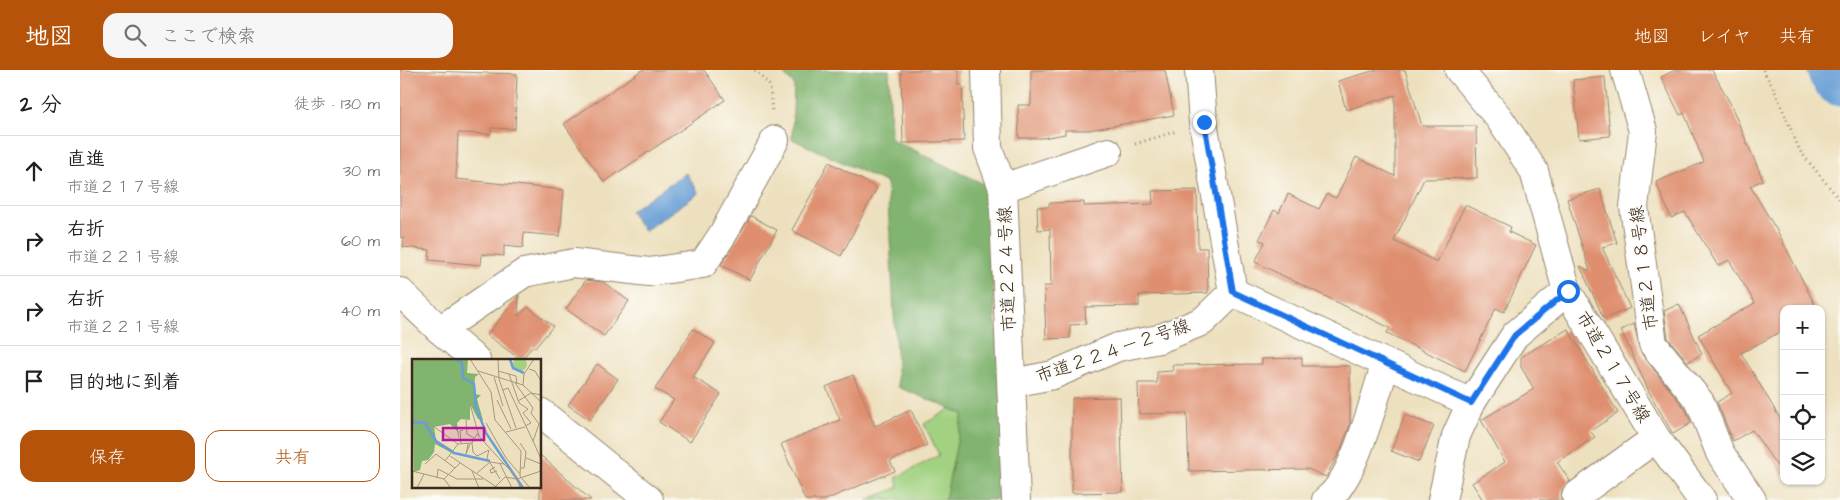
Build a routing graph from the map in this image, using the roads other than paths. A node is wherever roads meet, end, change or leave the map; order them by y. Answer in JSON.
{"nodes":[{"id":1,"x":986,"y":70,"type":"edge"},
{"id":2,"x":1199,"y":70,"type":"edge"},
{"id":3,"x":1459,"y":70,"type":"edge"},
{"id":4,"x":1625,"y":70,"type":"edge"},
{"id":5,"x":774,"y":140,"type":"road end"},
{"id":6,"x":1108,"y":152,"type":"road end"},
{"id":7,"x":1004,"y":188,"type":"junction"},
{"id":8,"x":1568,"y":291,"type":"junction"},
{"id":9,"x":400,"y":292,"type":"edge"},
{"id":10,"x":1233,"y":292,"type":"junction"},
{"id":11,"x":440,"y":330,"type":"junction"},
{"id":12,"x":475,"y":359,"type":"edge"},
{"id":13,"x":1386,"y":363,"type":"junction"},
{"id":14,"x":1012,"y":383,"type":"junction"},
{"id":15,"x":1471,"y":403,"type":"junction"},
{"id":16,"x":541,"y":413,"type":"edge"},
{"id":17,"x":1656,"y":438,"type":"junction"},
{"id":18,"x":1576,"y":496,"type":"dead end"},
{"id":19,"x":649,"y":500,"type":"edge"},
{"id":20,"x":1016,"y":500,"type":"edge"},
{"id":21,"x":1326,"y":500,"type":"edge"},
{"id":22,"x":1442,"y":500,"type":"edge"},
{"id":23,"x":1702,"y":500,"type":"edge"},
{"id":24,"x":1752,"y":500,"type":"edge"}],
"edges":[{"from":1,"to":7,"type":"street"},
{"from":2,"to":10,"type":"street"},
{"from":3,"to":8,"type":"street"},
{"from":4,"to":24,"type":"street","name":"市道２１８号線"},
{"from":5,"to":11,"type":"street"},
{"from":6,"to":7,"type":"street","name":"市道２２４号線"},
{"from":7,"to":14,"type":"street","name":"市道２２４号線"},
{"from":8,"to":15,"type":"street","name":"市道２１７号線"},
{"from":8,"to":17,"type":"street","name":"市道２１７号線"},
{"from":9,"to":11,"type":"street"},
{"from":10,"to":13,"type":"street"},
{"from":10,"to":14,"type":"street","name":"市道２２４－２号線"},
{"from":11,"to":12,"type":"street"},
{"from":13,"to":15,"type":"street"},
{"from":13,"to":21,"type":"street"},
{"from":14,"to":20,"type":"street","name":"市道２２４号線"},
{"from":15,"to":22,"type":"street","name":"市道２１７号線"},
{"from":16,"to":19,"type":"street"},
{"from":17,"to":18,"type":"street"},
{"from":17,"to":23,"type":"street","name":"市道２１７号線"}]}
